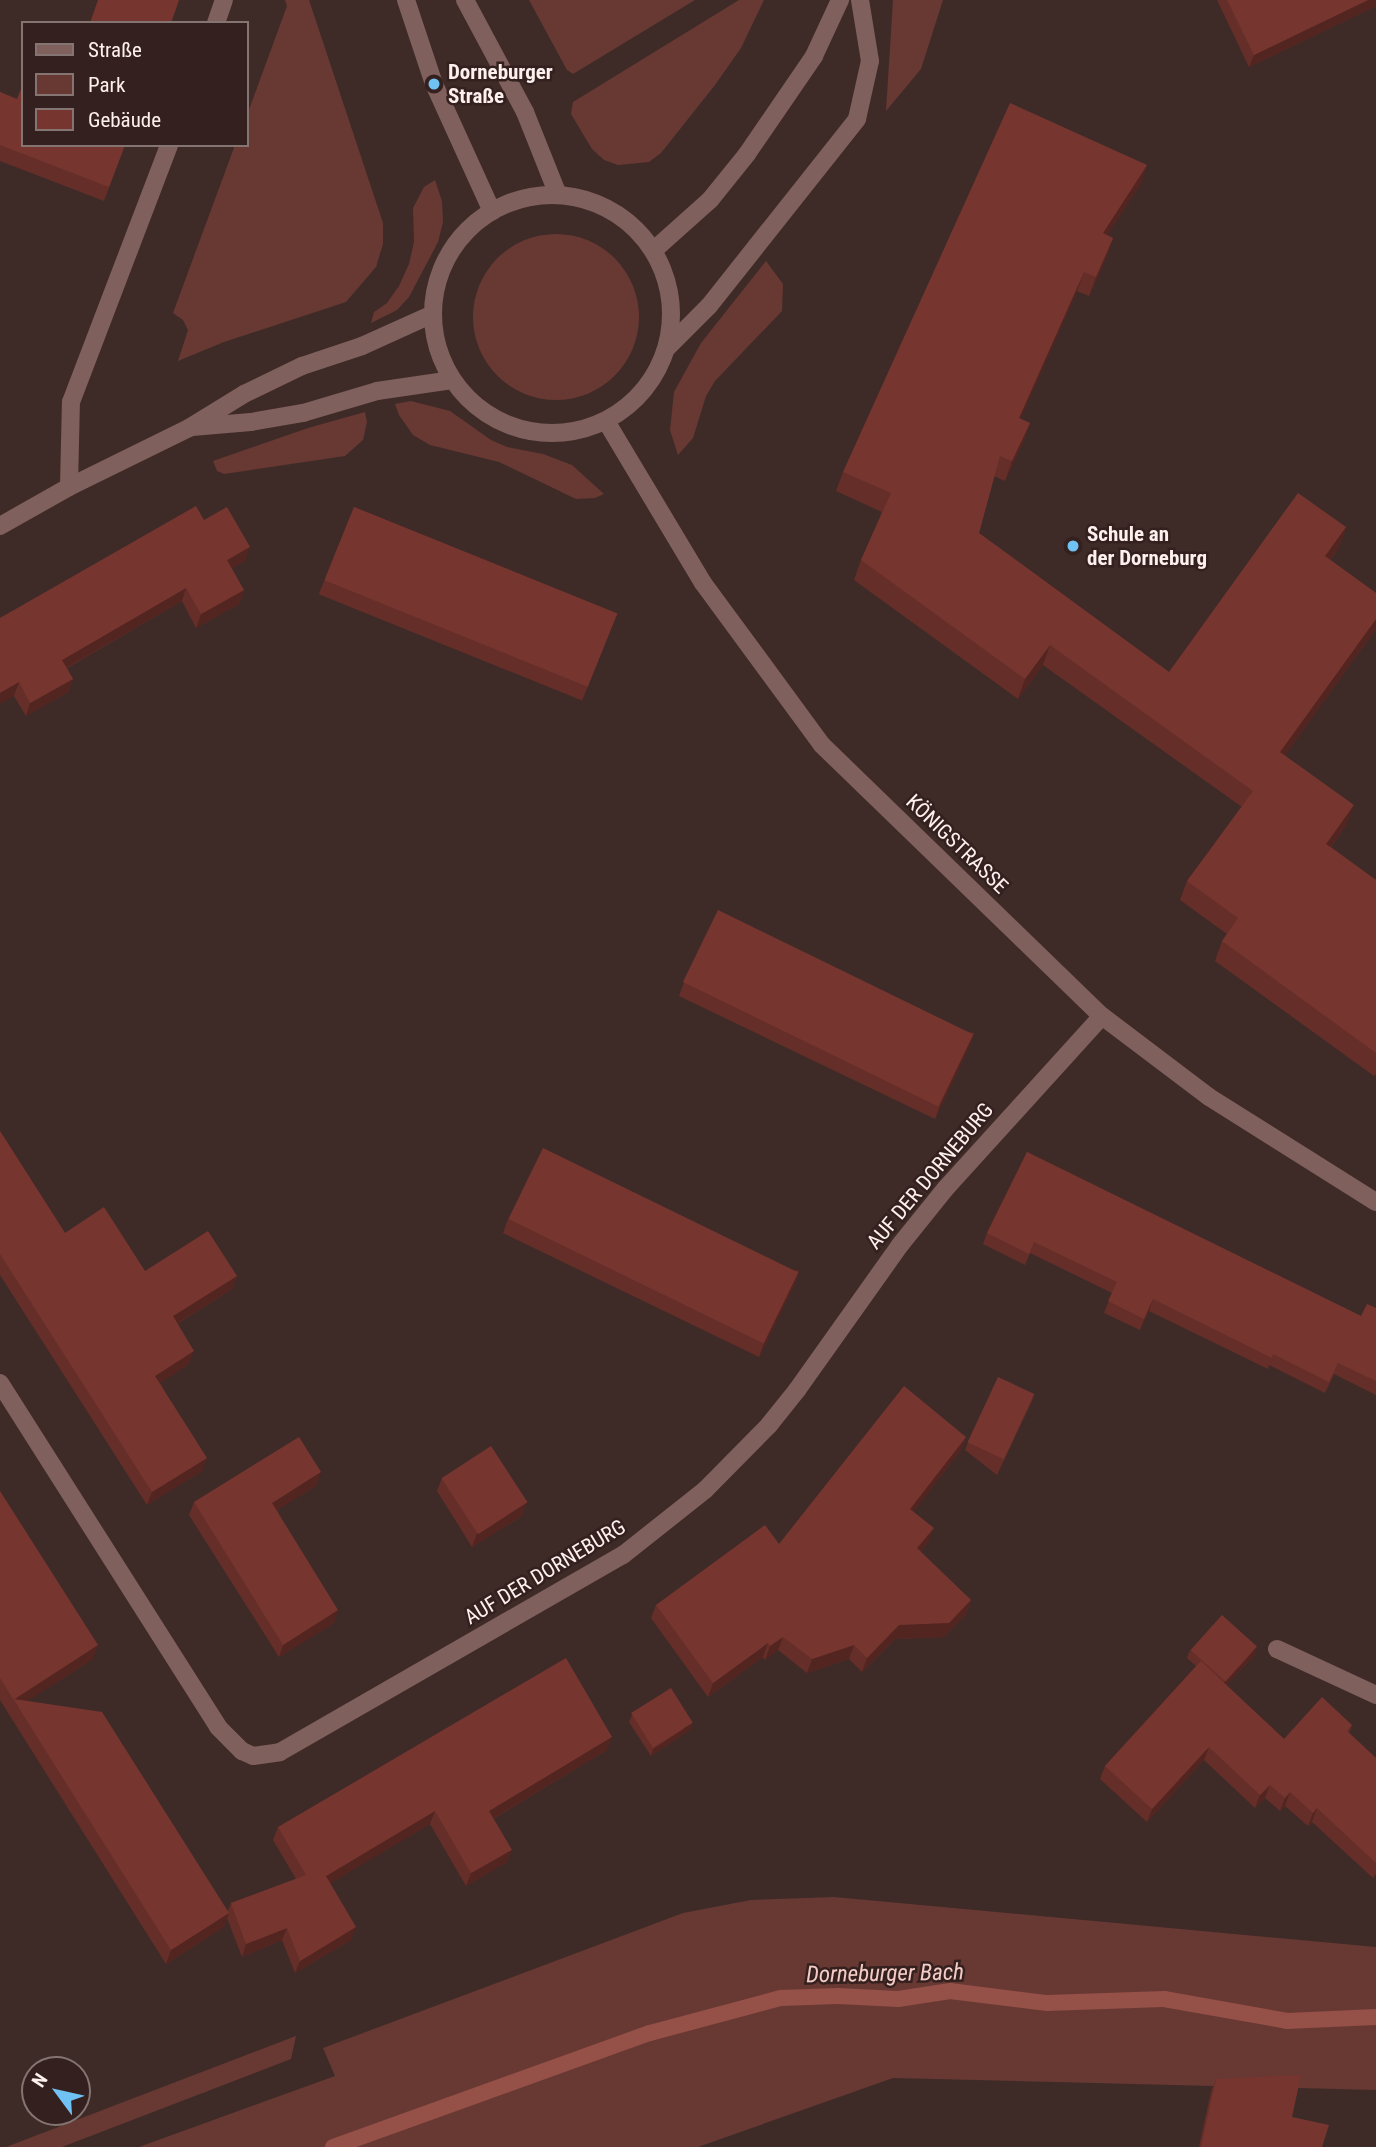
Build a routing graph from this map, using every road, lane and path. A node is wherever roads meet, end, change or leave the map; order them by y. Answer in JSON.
{"nodes":[{"id":1,"x":225,"y":0,"type":"edge"},
{"id":2,"x":406,"y":0,"type":"edge"},
{"id":3,"x":466,"y":0,"type":"edge"},
{"id":4,"x":840,"y":0,"type":"edge"},
{"id":5,"x":860,"y":0,"type":"edge"},
{"id":6,"x":217,"y":21,"type":"edge"},
{"id":7,"x":168,"y":147,"type":"edge"},
{"id":8,"x":558,"y":195,"type":"junction"},
{"id":9,"x":492,"y":211,"type":"junction"},
{"id":10,"x":654,"y":250,"type":"junction"},
{"id":11,"x":433,"y":314,"type":"junction"},
{"id":12,"x":668,"y":347,"type":"junction"},
{"id":13,"x":452,"y":380,"type":"junction"},
{"id":14,"x":606,"y":421,"type":"junction"},
{"id":15,"x":189,"y":428,"type":"junction"},
{"id":16,"x":69,"y":487,"type":"junction"},
{"id":17,"x":0,"y":526,"type":"edge"},
{"id":18,"x":1102,"y":1016,"type":"junction"},
{"id":19,"x":1376,"y":1202,"type":"edge"},
{"id":20,"x":0,"y":1383,"type":"edge"},
{"id":21,"x":1277,"y":1649,"type":"dead end"},
{"id":22,"x":1376,"y":1695,"type":"edge"}],
"edges":[{"from":1,"to":6,"type":"street"},
{"from":2,"to":9,"type":"street"},
{"from":3,"to":8,"type":"street"},
{"from":4,"to":10,"type":"street"},
{"from":5,"to":12,"type":"street"},
{"from":7,"to":16,"type":"street"},
{"from":8,"to":9,"type":"street"},
{"from":8,"to":10,"type":"street"},
{"from":9,"to":11,"type":"street"},
{"from":10,"to":12,"type":"street"},
{"from":11,"to":13,"type":"street"},
{"from":11,"to":15,"type":"street"},
{"from":12,"to":14,"type":"street"},
{"from":13,"to":14,"type":"street"},
{"from":13,"to":15,"type":"street"},
{"from":14,"to":18,"type":"street","name":"KÖNIGSTRASSE"},
{"from":15,"to":16,"type":"street"},
{"from":16,"to":17,"type":"street"},
{"from":18,"to":19,"type":"street","name":"KÖNIGSTRASSE"},
{"from":18,"to":20,"type":"street","name":"AUF DER DORNEBURG"},
{"from":21,"to":22,"type":"street"}]}
